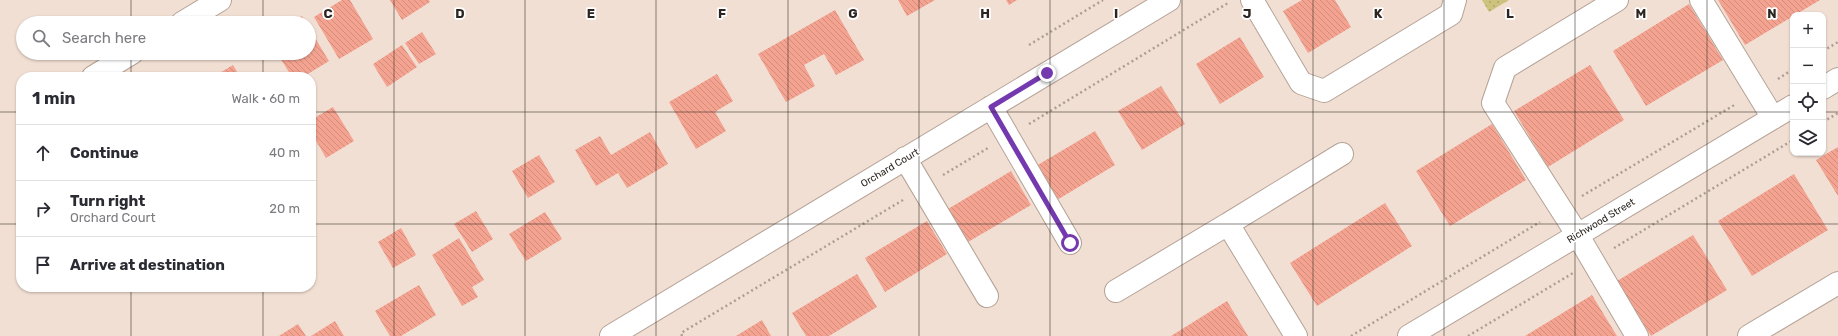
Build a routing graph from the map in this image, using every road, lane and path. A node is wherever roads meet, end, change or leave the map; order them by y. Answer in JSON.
{"nodes":[{"id":1,"x":220,"y":0,"type":"edge"},
{"id":2,"x":1103,"y":0,"type":"edge"},
{"id":3,"x":1169,"y":0,"type":"edge"},
{"id":4,"x":1234,"y":0,"type":"edge"},
{"id":5,"x":1252,"y":0,"type":"edge"},
{"id":6,"x":1455,"y":0,"type":"edge"},
{"id":7,"x":1617,"y":0,"type":"edge"},
{"id":8,"x":1701,"y":0,"type":"edge"},
{"id":9,"x":194,"y":16,"type":"edge"},
{"id":10,"x":1838,"y":42,"type":"edge"},
{"id":11,"x":1029,"y":45,"type":"dead end"},
{"id":12,"x":1826,"y":49,"type":"edge"},
{"id":13,"x":121,"y":60,"type":"edge"},
{"id":14,"x":101,"y":72,"type":"edge"},
{"id":15,"x":1838,"y":79,"type":"edge"},
{"id":16,"x":1826,"y":86,"type":"edge"},
{"id":17,"x":991,"y":107,"type":"junction"},
{"id":18,"x":1790,"y":108,"type":"edge"},
{"id":19,"x":1838,"y":113,"type":"edge"},
{"id":20,"x":1773,"y":118,"type":"junction"},
{"id":21,"x":1826,"y":120,"type":"edge"},
{"id":22,"x":1008,"y":136,"type":"junction"},
{"id":23,"x":1790,"y":142,"type":"edge"},
{"id":24,"x":1342,"y":154,"type":"dead end"},
{"id":25,"x":905,"y":158,"type":"junction"},
{"id":26,"x":923,"y":188,"type":"junction"},
{"id":27,"x":1228,"y":224,"type":"junction"},
{"id":28,"x":1577,"y":234,"type":"junction"},
{"id":29,"x":1070,"y":243,"type":"dead end"},
{"id":30,"x":1593,"y":261,"type":"junction"},
{"id":31,"x":1838,"y":282,"type":"edge"},
{"id":32,"x":1116,"y":291,"type":"dead end"},
{"id":33,"x":987,"y":296,"type":"dead end"},
{"id":34,"x":642,"y":328,"type":"edge"},
{"id":35,"x":611,"y":336,"type":"edge"},
{"id":36,"x":682,"y":336,"type":"edge"},
{"id":37,"x":1296,"y":336,"type":"edge"},
{"id":38,"x":1409,"y":336,"type":"edge"},
{"id":39,"x":1468,"y":336,"type":"edge"},
{"id":40,"x":1637,"y":336,"type":"edge"},
{"id":41,"x":1749,"y":336,"type":"edge"}],
"edges":[{"from":1,"to":9,"type":"street"},
{"from":2,"to":11,"type":"path"},
{"from":3,"to":17,"type":"street","name":"Orchard Court"},
{"from":4,"to":22,"type":"path"},
{"from":5,"to":6,"type":"street"},
{"from":7,"to":28,"type":"street"},
{"from":8,"to":20,"type":"street"},
{"from":10,"to":12,"type":"path"},
{"from":13,"to":14,"type":"street"},
{"from":15,"to":16,"type":"street"},
{"from":17,"to":22,"type":"street"},
{"from":17,"to":25,"type":"street","name":"Orchard Court"},
{"from":18,"to":20,"type":"street","name":"Richwood Street"},
{"from":19,"to":21,"type":"path"},
{"from":20,"to":28,"type":"street","name":"Richwood Street"},
{"from":22,"to":26,"type":"path"},
{"from":22,"to":29,"type":"street"},
{"from":23,"to":30,"type":"path"},
{"from":24,"to":27,"type":"street"},
{"from":25,"to":26,"type":"street"},
{"from":25,"to":34,"type":"street","name":"Orchard Court"},
{"from":26,"to":33,"type":"street"},
{"from":26,"to":36,"type":"path"},
{"from":27,"to":32,"type":"street"},
{"from":27,"to":37,"type":"street"},
{"from":28,"to":30,"type":"street"},
{"from":28,"to":38,"type":"street","name":"Richwood Street"},
{"from":30,"to":39,"type":"path"},
{"from":30,"to":40,"type":"street"},
{"from":31,"to":41,"type":"street"},
{"from":34,"to":35,"type":"street","name":"Orchard Court"}]}
